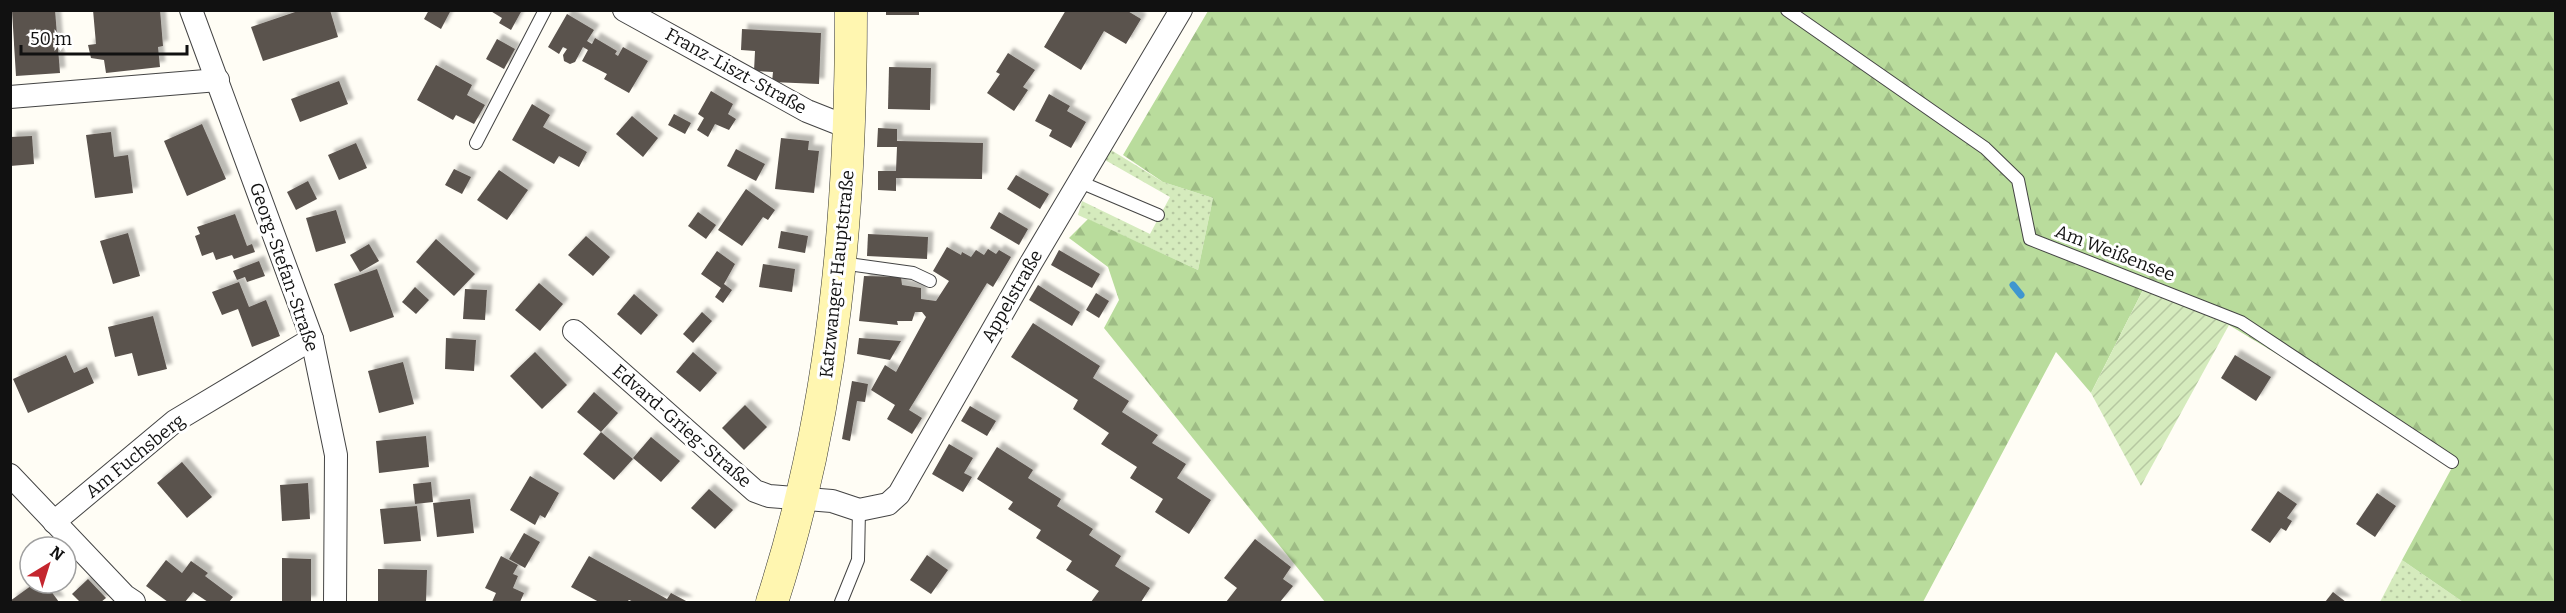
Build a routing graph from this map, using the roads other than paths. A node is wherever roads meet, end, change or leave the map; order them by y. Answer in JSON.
{"nodes":[{"id":1,"x":190,"y":10,"type":"edge"},
{"id":2,"x":545,"y":10,"type":"edge"},
{"id":3,"x":624,"y":10,"type":"edge"},
{"id":4,"x":851,"y":10,"type":"edge"},
{"id":5,"x":1182,"y":10,"type":"edge"},
{"id":6,"x":1787,"y":10,"type":"edge"},
{"id":7,"x":218,"y":80,"type":"junction"},
{"id":8,"x":10,"y":98,"type":"edge"},
{"id":9,"x":850,"y":128,"type":"junction"},
{"id":10,"x":476,"y":143,"type":"dead end"},
{"id":11,"x":1080,"y":182,"type":"junction"},
{"id":12,"x":1158,"y":215,"type":"dead end"},
{"id":13,"x":841,"y":263,"type":"junction"},
{"id":14,"x":930,"y":281,"type":"dead end"},
{"id":15,"x":574,"y":331,"type":"dead end"},
{"id":16,"x":312,"y":339,"type":"junction"},
{"id":17,"x":2452,"y":462,"type":"dead end"},
{"id":18,"x":10,"y":475,"type":"edge"},
{"id":19,"x":801,"y":500,"type":"junction"},
{"id":20,"x":859,"y":510,"type":"junction"},
{"id":21,"x":54,"y":522,"type":"junction"},
{"id":22,"x":134,"y":603,"type":"edge"},
{"id":23,"x":335,"y":603,"type":"edge"},
{"id":24,"x":772,"y":603,"type":"edge"},
{"id":25,"x":841,"y":603,"type":"edge"}],
"edges":[{"from":1,"to":7,"type":"street","name":"Georg-Stefan-Straße"},
{"from":2,"to":10,"type":"lane"},
{"from":3,"to":9,"type":"street","name":"Franz-Liszt-Straße"},
{"from":4,"to":9,"type":"main road","name":"Katzwanger Hauptstraße"},
{"from":5,"to":11,"type":"street","name":"Appelstraße"},
{"from":6,"to":17,"type":"lane","name":"Am Weißensee"},
{"from":7,"to":8,"type":"street"},
{"from":7,"to":16,"type":"street","name":"Georg-Stefan-Straße"},
{"from":9,"to":13,"type":"main road","name":"Katzwanger Hauptstraße"},
{"from":11,"to":12,"type":"lane"},
{"from":11,"to":20,"type":"street","name":"Appelstraße"},
{"from":13,"to":14,"type":"lane"},
{"from":13,"to":19,"type":"main road","name":"Katzwanger Hauptstraße"},
{"from":15,"to":19,"type":"street","name":"Edvard-Grieg-Straße"},
{"from":16,"to":21,"type":"street","name":"Am Fuchsberg"},
{"from":16,"to":23,"type":"street","name":"Georg-Stefan-Straße"},
{"from":18,"to":21,"type":"street"},
{"from":19,"to":20,"type":"street","name":"Appelstraße"},
{"from":19,"to":24,"type":"main road","name":"Katzwanger Hauptstraße"},
{"from":20,"to":25,"type":"lane"},
{"from":21,"to":22,"type":"street"}]}
